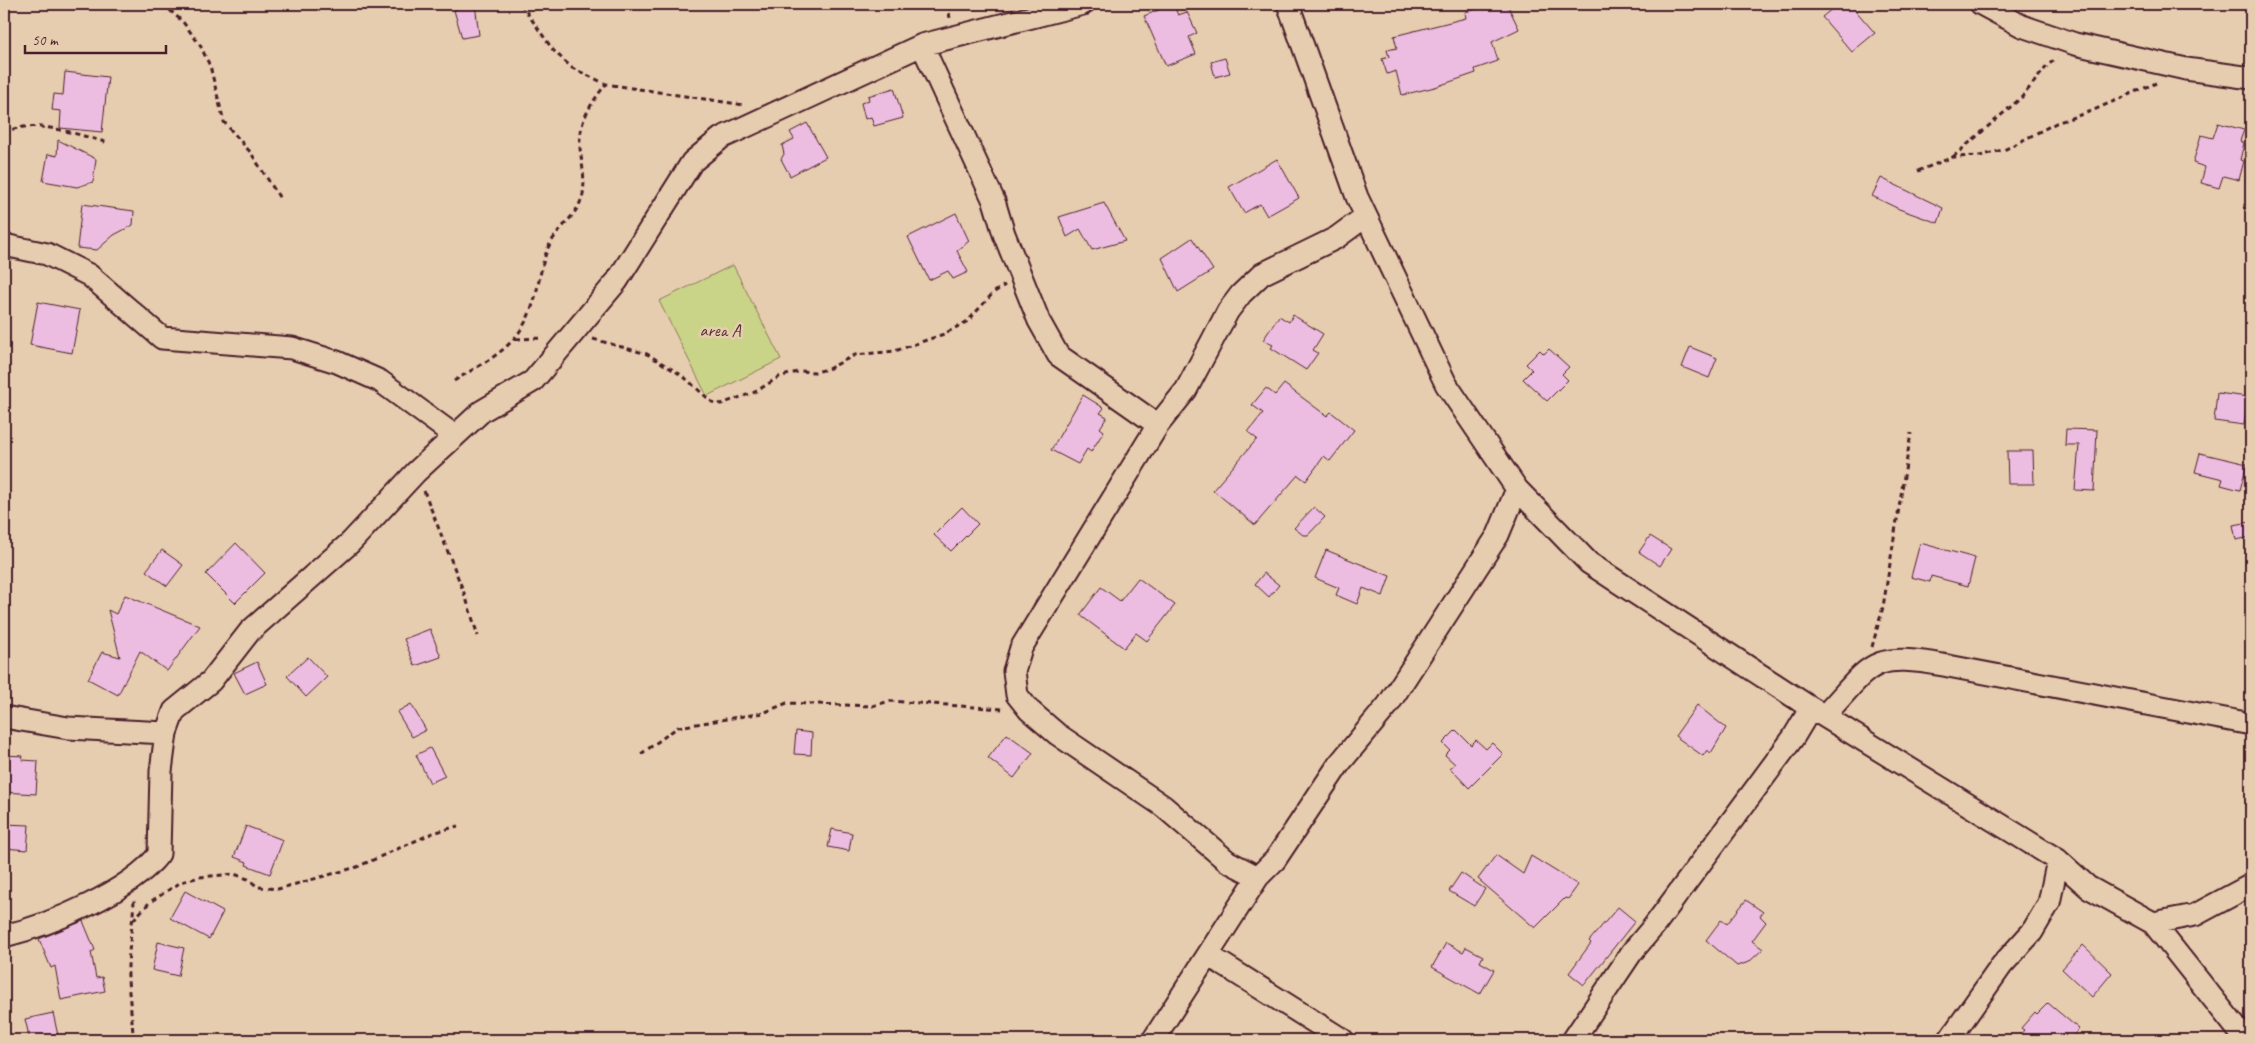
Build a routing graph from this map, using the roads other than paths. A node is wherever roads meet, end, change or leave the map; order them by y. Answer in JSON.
{"nodes":[{"id":1,"x":1083,"y":4,"type":"edge"},
{"id":2,"x":1288,"y":4,"type":"edge"},
{"id":3,"x":1980,"y":4,"type":"edge"},
{"id":4,"x":922,"y":44,"type":"junction"},
{"id":5,"x":2251,"y":78,"type":"edge"},
{"id":6,"x":1366,"y":216,"type":"junction"},
{"id":7,"x":4,"y":245,"type":"edge"},
{"id":8,"x":1158,"y":425,"type":"junction"},
{"id":9,"x":455,"y":436,"type":"junction"},
{"id":10,"x":1517,"y":489,"type":"junction"},
{"id":11,"x":1817,"y":712,"type":"junction"},
{"id":12,"x":4,"y":717,"type":"edge"},
{"id":13,"x":2251,"y":724,"type":"edge"},
{"id":14,"x":166,"y":733,"type":"junction"},
{"id":15,"x":2058,"y":860,"type":"junction"},
{"id":16,"x":1258,"y":877,"type":"junction"},
{"id":17,"x":2251,"y":885,"type":"edge"},
{"id":18,"x":2153,"y":923,"type":"junction"},
{"id":19,"x":4,"y":936,"type":"edge"},
{"id":20,"x":1208,"y":955,"type":"junction"},
{"id":21,"x":1153,"y":1040,"type":"edge"},
{"id":22,"x":1343,"y":1040,"type":"edge"},
{"id":23,"x":1573,"y":1040,"type":"edge"},
{"id":24,"x":1949,"y":1040,"type":"edge"},
{"id":25,"x":2246,"y":1040,"type":"edge"}],
"edges":[{"from":1,"to":4,"type":"street"},
{"from":2,"to":6,"type":"street"},
{"from":3,"to":5,"type":"street"},
{"from":4,"to":8,"type":"street"},
{"from":4,"to":9,"type":"street"},
{"from":6,"to":8,"type":"street"},
{"from":6,"to":10,"type":"street"},
{"from":7,"to":9,"type":"street"},
{"from":8,"to":16,"type":"street"},
{"from":9,"to":14,"type":"street"},
{"from":10,"to":11,"type":"street"},
{"from":10,"to":16,"type":"street"},
{"from":11,"to":13,"type":"street"},
{"from":11,"to":15,"type":"street"},
{"from":11,"to":23,"type":"street"},
{"from":12,"to":14,"type":"street"},
{"from":14,"to":19,"type":"street"},
{"from":15,"to":18,"type":"street"},
{"from":15,"to":24,"type":"street"},
{"from":16,"to":20,"type":"street"},
{"from":17,"to":18,"type":"street"},
{"from":18,"to":25,"type":"street"},
{"from":20,"to":21,"type":"street"},
{"from":20,"to":22,"type":"street"}]}
